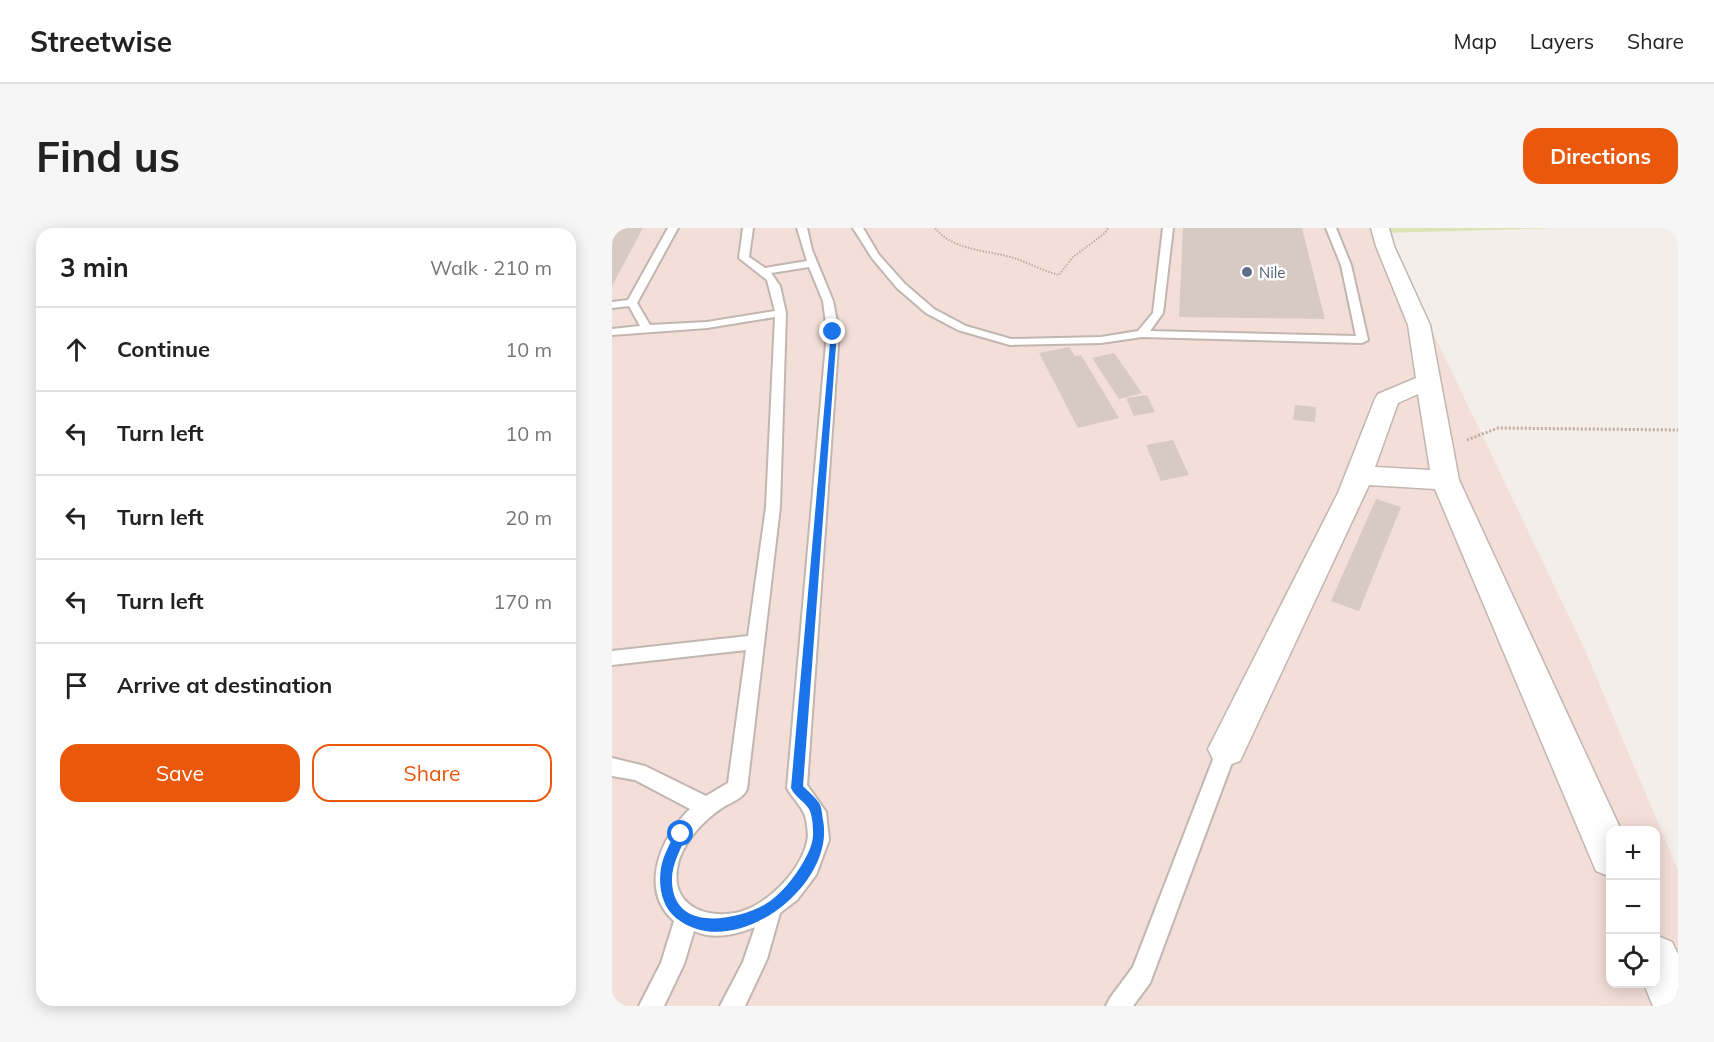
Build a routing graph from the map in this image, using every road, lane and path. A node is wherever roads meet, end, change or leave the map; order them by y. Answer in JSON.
{"nodes":[{"id":1,"x":673,"y":228,"type":"edge"},
{"id":2,"x":748,"y":228,"type":"edge"},
{"id":3,"x":802,"y":228,"type":"edge"},
{"id":4,"x":858,"y":228,"type":"edge"},
{"id":5,"x":935,"y":228,"type":"edge"},
{"id":6,"x":1108,"y":228,"type":"edge"},
{"id":7,"x":1168,"y":228,"type":"edge"},
{"id":8,"x":1331,"y":228,"type":"edge"},
{"id":9,"x":1380,"y":228,"type":"edge"},
{"id":10,"x":814,"y":263,"type":"junction"},
{"id":11,"x":765,"y":271,"type":"junction"},
{"id":12,"x":632,"y":303,"type":"junction"},
{"id":13,"x":612,"y":305,"type":"edge"},
{"id":14,"x":782,"y":313,"type":"junction"},
{"id":15,"x":647,"y":330,"type":"junction"},
{"id":16,"x":612,"y":332,"type":"edge"},
{"id":17,"x":1142,"y":334,"type":"junction"},
{"id":18,"x":1429,"y":381,"type":"junction"},
{"id":19,"x":1678,"y":430,"type":"edge"},
{"id":20,"x":1443,"y":465,"type":"junction"},
{"id":21,"x":1361,"y":475,"type":"junction"},
{"id":22,"x":756,"y":642,"type":"junction"},
{"id":23,"x":612,"y":658,"type":"edge"},
{"id":24,"x":1227,"y":749,"type":"joint"},
{"id":25,"x":612,"y":767,"type":"edge"},
{"id":26,"x":706,"y":807,"type":"junction"},
{"id":27,"x":1606,"y":844,"type":"edge"},
{"id":28,"x":770,"y":909,"type":"junction"},
{"id":29,"x":686,"y":918,"type":"junction"},
{"id":30,"x":1660,"y":967,"type":"edge"},
{"id":31,"x":651,"y":1006,"type":"edge"},
{"id":32,"x":732,"y":1006,"type":"edge"},
{"id":33,"x":1118,"y":1006,"type":"edge"},
{"id":34,"x":1677,"y":1006,"type":"edge"}],
"edges":[{"from":1,"to":12,"type":"lane"},
{"from":2,"to":11,"type":"lane"},
{"from":3,"to":10,"type":"lane"},
{"from":4,"to":17,"type":"lane"},
{"from":5,"to":6,"type":"path"},
{"from":7,"to":17,"type":"lane"},
{"from":8,"to":17,"type":"lane"},
{"from":9,"to":18,"type":"street"},
{"from":10,"to":11,"type":"lane"},
{"from":10,"to":28,"type":"lane"},
{"from":11,"to":14,"type":"lane"},
{"from":12,"to":13,"type":"lane"},
{"from":12,"to":15,"type":"lane"},
{"from":14,"to":15,"type":"lane"},
{"from":14,"to":22,"type":"lane"},
{"from":15,"to":16,"type":"lane"},
{"from":18,"to":20,"type":"street"},
{"from":18,"to":21,"type":"street"},
{"from":19,"to":20,"type":"path"},
{"from":20,"to":21,"type":"street"},
{"from":20,"to":27,"type":"street"},
{"from":21,"to":24,"type":"street"},
{"from":22,"to":23,"type":"lane"},
{"from":22,"to":26,"type":"lane"},
{"from":24,"to":33,"type":"lane"},
{"from":25,"to":26,"type":"lane"},
{"from":26,"to":29,"type":"lane"},
{"from":28,"to":29,"type":"lane"},
{"from":28,"to":32,"type":"lane"},
{"from":29,"to":31,"type":"lane"},
{"from":30,"to":34,"type":"street"}]}
